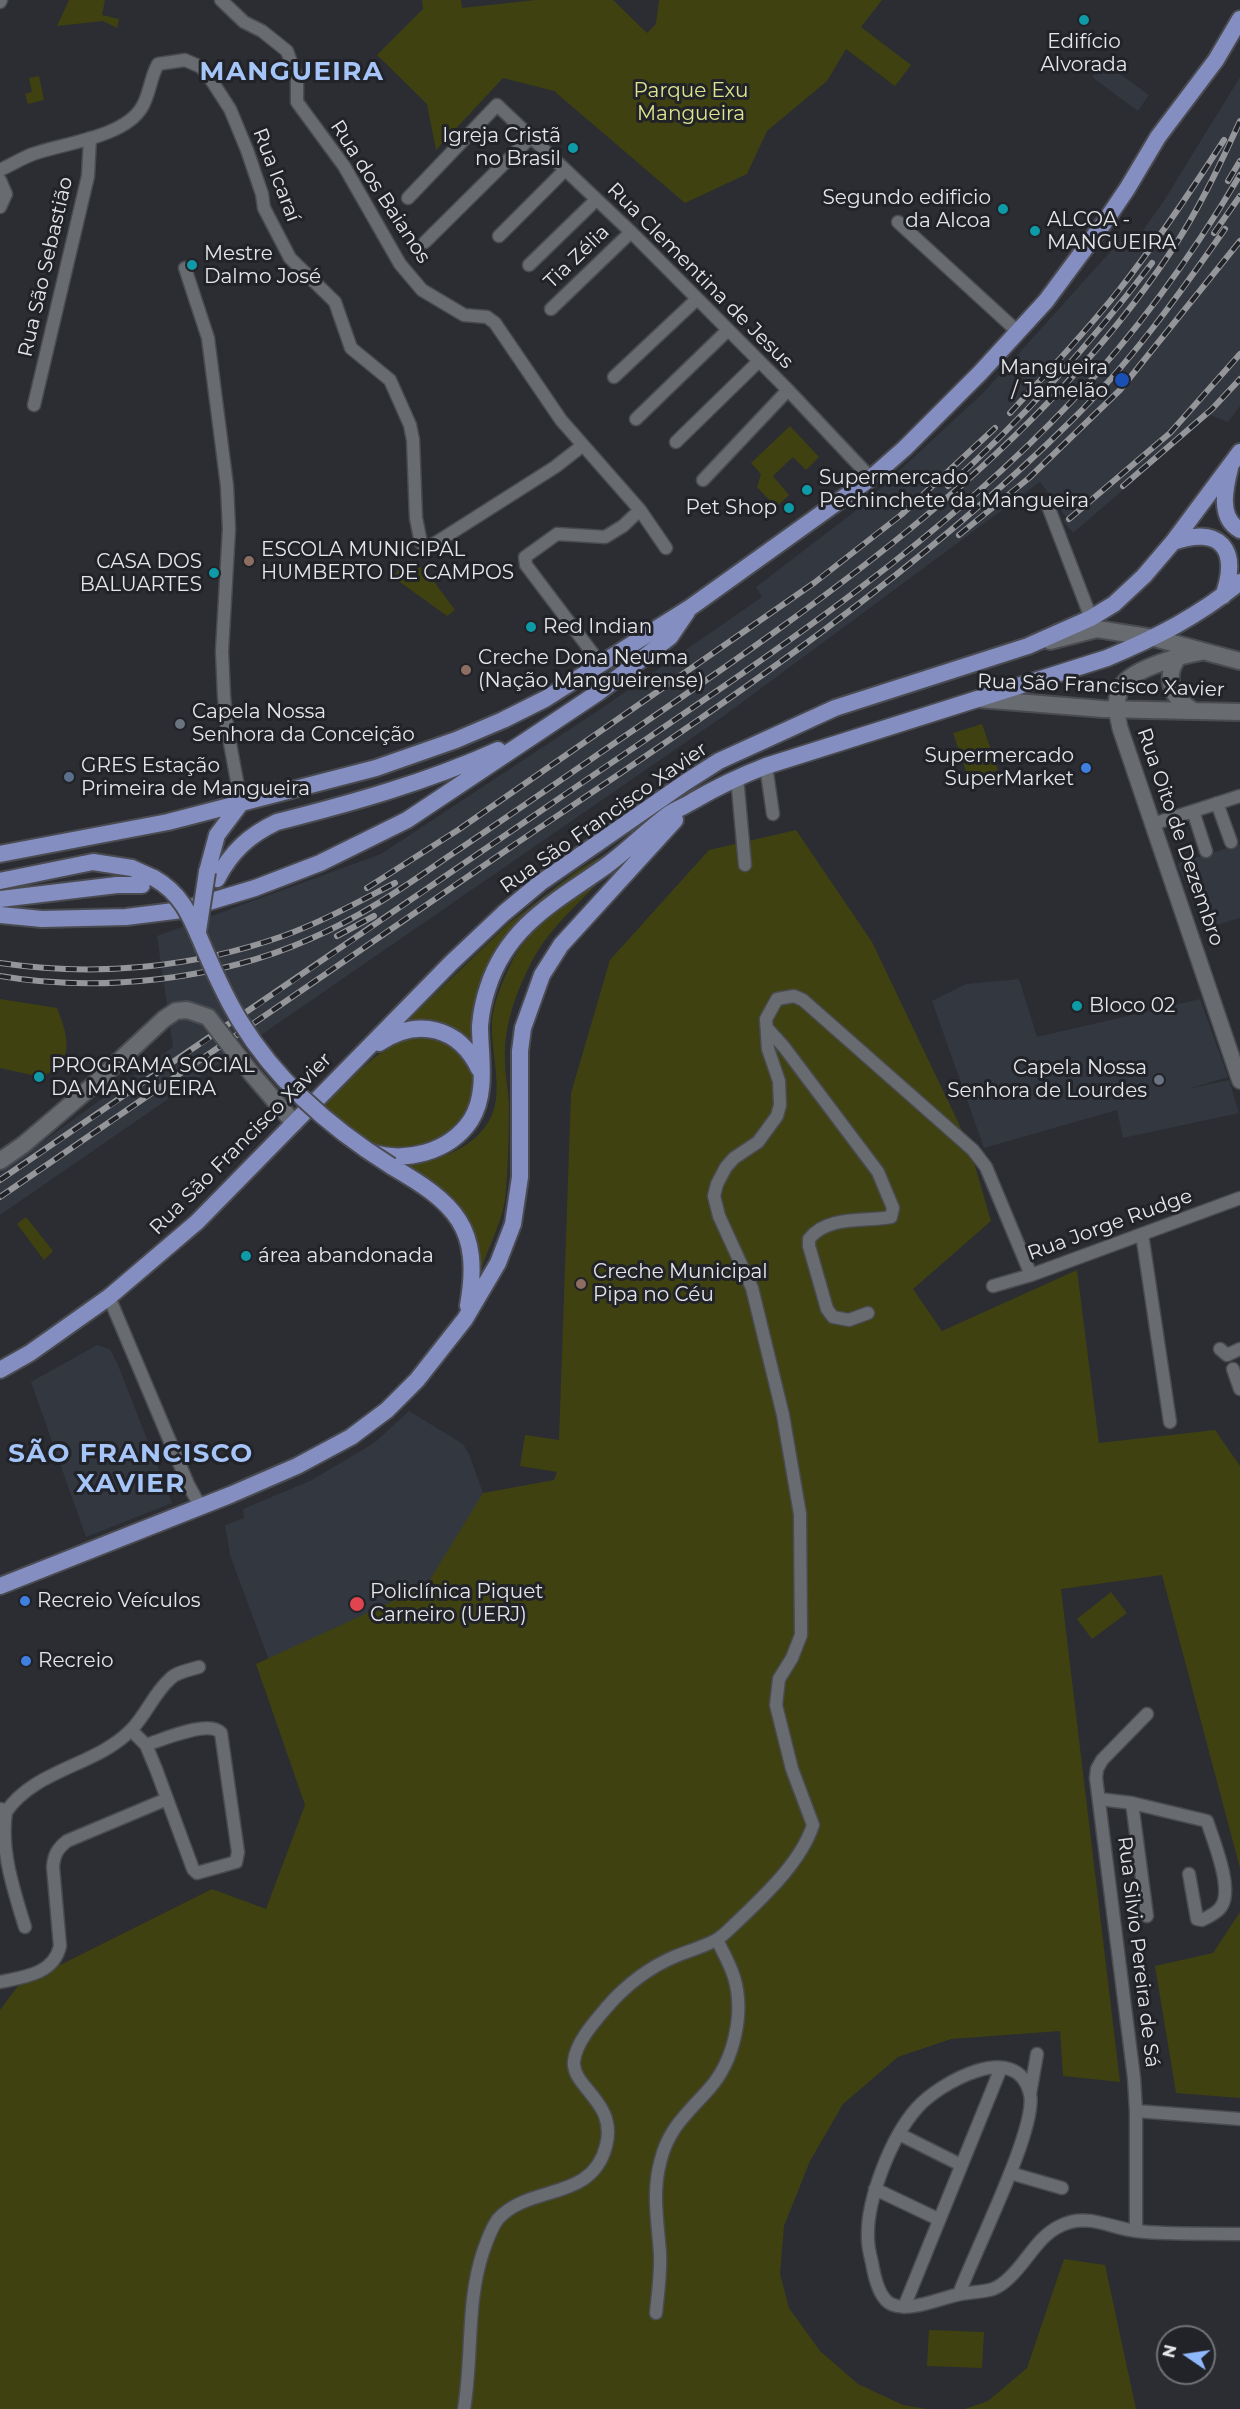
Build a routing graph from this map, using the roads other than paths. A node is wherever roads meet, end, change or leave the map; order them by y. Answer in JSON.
{"nodes":[{"id":1,"x":221,"y":0,"type":"edge"},
{"id":2,"x":1240,"y":19,"type":"edge"},
{"id":3,"x":90,"y":138,"type":"junction"},
{"id":4,"x":530,"y":138,"type":"junction"},
{"id":5,"x":0,"y":170,"type":"edge"},
{"id":6,"x":565,"y":170,"type":"junction"},
{"id":7,"x":0,"y":180,"type":"edge"},
{"id":8,"x":408,"y":198,"type":"dead end"},
{"id":9,"x":596,"y":200,"type":"junction"},
{"id":10,"x":0,"y":207,"type":"edge"},
{"id":11,"x":898,"y":222,"type":"dead end"},
{"id":12,"x":631,"y":232,"type":"junction"},
{"id":13,"x":499,"y":236,"type":"dead end"},
{"id":14,"x":425,"y":242,"type":"dead end"},
{"id":15,"x":530,"y":265,"type":"dead end"},
{"id":16,"x":185,"y":268,"type":"dead end"},
{"id":17,"x":697,"y":299,"type":"junction"},
{"id":18,"x":551,"y":309,"type":"dead end"},
{"id":19,"x":728,"y":330,"type":"junction"},
{"id":20,"x":1017,"y":331,"type":"junction"},
{"id":21,"x":758,"y":362,"type":"junction"},
{"id":22,"x":614,"y":377,"type":"dead end"},
{"id":23,"x":788,"y":390,"type":"junction"},
{"id":24,"x":34,"y":405,"type":"dead end"},
{"id":25,"x":636,"y":419,"type":"dead end"},
{"id":26,"x":676,"y":442,"type":"dead end"},
{"id":27,"x":582,"y":446,"type":"junction"},
{"id":28,"x":1235,"y":458,"type":"edge"},
{"id":29,"x":870,"y":478,"type":"junction"},
{"id":30,"x":703,"y":480,"type":"dead end"},
{"id":31,"x":1048,"y":506,"type":"dead end"},
{"id":32,"x":640,"y":510,"type":"junction"},
{"id":33,"x":1240,"y":530,"type":"edge"},
{"id":34,"x":1173,"y":542,"type":"junction"},
{"id":35,"x":666,"y":549,"type":"dead end"},
{"id":36,"x":1240,"y":582,"type":"edge"},
{"id":37,"x":1223,"y":597,"type":"junction"},
{"id":38,"x":691,"y":607,"type":"junction"},
{"id":39,"x":1091,"y":618,"type":"junction"},
{"id":40,"x":1154,"y":638,"type":"junction"},
{"id":41,"x":1028,"y":646,"type":"junction"},
{"id":42,"x":1204,"y":651,"type":"junction"},
{"id":43,"x":1179,"y":656,"type":"junction"},
{"id":44,"x":1240,"y":661,"type":"edge"},
{"id":45,"x":600,"y":663,"type":"junction"},
{"id":46,"x":585,"y":672,"type":"junction"},
{"id":47,"x":599,"y":692,"type":"junction"},
{"id":48,"x":979,"y":699,"type":"junction"},
{"id":49,"x":1116,"y":709,"type":"junction"},
{"id":50,"x":1192,"y":710,"type":"junction"},
{"id":51,"x":1240,"y":712,"type":"edge"},
{"id":52,"x":535,"y":734,"type":"junction"},
{"id":53,"x":766,"y":766,"type":"junction"},
{"id":54,"x":737,"y":777,"type":"junction"},
{"id":55,"x":1240,"y":796,"type":"edge"},
{"id":56,"x":692,"y":802,"type":"junction"},
{"id":57,"x":241,"y":803,"type":"junction"},
{"id":58,"x":1217,"y":803,"type":"junction"},
{"id":59,"x":1193,"y":812,"type":"junction"},
{"id":60,"x":773,"y":814,"type":"dead end"},
{"id":61,"x":1153,"y":824,"type":"junction"},
{"id":62,"x":1231,"y":842,"type":"dead end"},
{"id":63,"x":1206,"y":851,"type":"dead end"},
{"id":64,"x":0,"y":854,"type":"edge"},
{"id":65,"x":745,"y":865,"type":"dead end"},
{"id":66,"x":0,"y":881,"type":"edge"},
{"id":67,"x":0,"y":899,"type":"edge"},
{"id":68,"x":0,"y":915,"type":"edge"},
{"id":69,"x":199,"y":946,"type":"junction"},
{"id":70,"x":767,"y":1028,"type":"junction"},
{"id":71,"x":362,"y":1054,"type":"junction"},
{"id":72,"x":481,"y":1073,"type":"junction"},
{"id":73,"x":1240,"y":1077,"type":"edge"},
{"id":74,"x":294,"y":1123,"type":"junction"},
{"id":75,"x":0,"y":1161,"type":"edge"},
{"id":76,"x":1240,"y":1198,"type":"edge"},
{"id":77,"x":1142,"y":1234,"type":"junction"},
{"id":78,"x":1031,"y":1275,"type":"junction"},
{"id":79,"x":993,"y":1286,"type":"dead end"},
{"id":80,"x":109,"y":1297,"type":"junction"},
{"id":81,"x":868,"y":1313,"type":"dead end"},
{"id":82,"x":465,"y":1319,"type":"junction"},
{"id":83,"x":1220,"y":1349,"type":"dead end"},
{"id":84,"x":1240,"y":1349,"type":"edge"},
{"id":85,"x":1233,"y":1369,"type":"dead end"},
{"id":86,"x":0,"y":1370,"type":"edge"},
{"id":87,"x":1240,"y":1389,"type":"edge"},
{"id":88,"x":1170,"y":1422,"type":"dead end"},
{"id":89,"x":200,"y":1506,"type":"junction"},
{"id":90,"x":0,"y":1586,"type":"edge"},
{"id":91,"x":199,"y":1667,"type":"dead end"},
{"id":92,"x":1147,"y":1714,"type":"dead end"},
{"id":93,"x":131,"y":1730,"type":"junction"},
{"id":94,"x":146,"y":1745,"type":"junction"},
{"id":95,"x":167,"y":1799,"type":"junction"},
{"id":96,"x":1099,"y":1799,"type":"junction"},
{"id":97,"x":1132,"y":1803,"type":"junction"},
{"id":98,"x":3,"y":1810,"type":"edge"},
{"id":99,"x":3,"y":1861,"type":"edge"},
{"id":100,"x":1189,"y":1874,"type":"dead end"},
{"id":101,"x":1147,"y":1916,"type":"dead end"},
{"id":102,"x":25,"y":1928,"type":"dead end"},
{"id":103,"x":717,"y":1940,"type":"junction"},
{"id":104,"x":0,"y":1982,"type":"edge"},
{"id":105,"x":1037,"y":2054,"type":"dead end"},
{"id":106,"x":1000,"y":2068,"type":"junction"},
{"id":107,"x":1030,"y":2094,"type":"junction"},
{"id":108,"x":1136,"y":2110,"type":"junction"},
{"id":109,"x":1240,"y":2119,"type":"edge"},
{"id":110,"x":899,"y":2134,"type":"junction"},
{"id":111,"x":961,"y":2165,"type":"junction"},
{"id":112,"x":1010,"y":2173,"type":"junction"},
{"id":113,"x":1062,"y":2187,"type":"dead end"},
{"id":114,"x":875,"y":2189,"type":"junction"},
{"id":115,"x":938,"y":2219,"type":"junction"},
{"id":116,"x":1136,"y":2231,"type":"junction"},
{"id":117,"x":1240,"y":2234,"type":"edge"},
{"id":118,"x":959,"y":2294,"type":"junction"},
{"id":119,"x":904,"y":2307,"type":"junction"},
{"id":120,"x":656,"y":2313,"type":"dead end"},
{"id":121,"x":464,"y":2409,"type":"edge"}],
"edges":[{"from":1,"to":27,"type":"street","name":"Rua dos Baianos"},
{"from":2,"to":20,"type":"main road"},
{"from":3,"to":5,"type":"street"},
{"from":3,"to":24,"type":"street","name":"Rua São Sebastião"},
{"from":3,"to":27,"type":"street","name":"Rua Icaraí"},
{"from":4,"to":6,"type":"street","name":"Rua Clementina de Jesus"},
{"from":4,"to":8,"type":"street","name":"Rua Clementina de Jesus"},
{"from":4,"to":14,"type":"street"},
{"from":6,"to":9,"type":"street","name":"Rua Clementina de Jesus"},
{"from":6,"to":13,"type":"street"},
{"from":7,"to":10,"type":"street"},
{"from":9,"to":12,"type":"street","name":"Rua Clementina de Jesus"},
{"from":9,"to":15,"type":"street"},
{"from":11,"to":20,"type":"street"},
{"from":12,"to":17,"type":"street","name":"Rua Clementina de Jesus"},
{"from":12,"to":18,"type":"street","name":"Tia Zélia"},
{"from":16,"to":57,"type":"street"},
{"from":17,"to":19,"type":"street","name":"Rua Clementina de Jesus"},
{"from":17,"to":22,"type":"street"},
{"from":19,"to":21,"type":"street","name":"Rua Clementina de Jesus"},
{"from":19,"to":25,"type":"street"},
{"from":20,"to":29,"type":"main road"},
{"from":21,"to":23,"type":"street","name":"Rua Clementina de Jesus"},
{"from":21,"to":26,"type":"street"},
{"from":23,"to":29,"type":"street","name":"Rua Clementina de Jesus"},
{"from":23,"to":30,"type":"street"},
{"from":27,"to":32,"type":"street","name":"Rua dos Baianos"},
{"from":28,"to":33,"type":"main road"},
{"from":28,"to":34,"type":"main road"},
{"from":29,"to":38,"type":"main road"},
{"from":31,"to":39,"type":"street"},
{"from":32,"to":35,"type":"street","name":"Rua dos Baianos"},
{"from":32,"to":45,"type":"street"},
{"from":34,"to":37,"type":"main road"},
{"from":34,"to":39,"type":"main road"},
{"from":36,"to":37,"type":"main road"},
{"from":37,"to":40,"type":"main road"},
{"from":38,"to":45,"type":"main road"},
{"from":38,"to":47,"type":"main road"},
{"from":39,"to":41,"type":"main road"},
{"from":40,"to":41,"type":"main road","name":"Rua São Francisco Xavier"},
{"from":40,"to":42,"type":"main road","name":"Rua São Francisco Xavier"},
{"from":40,"to":48,"type":"main road"},
{"from":41,"to":71,"type":"main road","name":"Rua São Francisco Xavier"},
{"from":42,"to":43,"type":"main road"},
{"from":42,"to":44,"type":"main road","name":"Rua São Francisco Xavier"},
{"from":43,"to":49,"type":"main road"},
{"from":43,"to":50,"type":"main road"},
{"from":45,"to":46,"type":"main road"},
{"from":46,"to":47,"type":"main road"},
{"from":46,"to":57,"type":"main road"},
{"from":47,"to":52,"type":"main road"},
{"from":48,"to":49,"type":"main road","name":"Rua São Francisco Xavier"},
{"from":48,"to":53,"type":"main road","name":"Rua São Francisco Xavier"},
{"from":49,"to":50,"type":"main road","name":"Rua São Francisco Xavier"},
{"from":49,"to":61,"type":"street","name":"Rua Oito de Dezembro"},
{"from":50,"to":51,"type":"main road","name":"Rua São Francisco Xavier"},
{"from":52,"to":68,"type":"main road"},
{"from":52,"to":69,"type":"main road"},
{"from":53,"to":54,"type":"main road","name":"Rua São Francisco Xavier"},
{"from":53,"to":60,"type":"street"},
{"from":54,"to":56,"type":"main road","name":"Rua São Francisco Xavier"},
{"from":54,"to":65,"type":"street"},
{"from":55,"to":58,"type":"street"},
{"from":56,"to":72,"type":"main road","name":"Rua São Francisco Xavier"},
{"from":56,"to":82,"type":"main road"},
{"from":57,"to":64,"type":"main road"},
{"from":57,"to":69,"type":"main road","bridge":true},
{"from":58,"to":59,"type":"street"},
{"from":58,"to":62,"type":"street"},
{"from":59,"to":61,"type":"street"},
{"from":59,"to":63,"type":"street"},
{"from":61,"to":73,"type":"street","name":"Rua Oito de Dezembro"},
{"from":66,"to":69,"type":"main road","bridge":true},
{"from":67,"to":69,"type":"main road"},
{"from":69,"to":72,"type":"main road","name":"Rua São Francisco Xavier","bridge":true},
{"from":69,"to":82,"type":"main road","bridge":true},
{"from":70,"to":78,"type":"street"},
{"from":70,"to":81,"type":"street"},
{"from":70,"to":103,"type":"street"},
{"from":71,"to":72,"type":"main road"},
{"from":71,"to":74,"type":"main road","name":"Rua São Francisco Xavier"},
{"from":74,"to":75,"type":"main road","bridge":true},
{"from":74,"to":80,"type":"main road","name":"Rua São Francisco Xavier"},
{"from":76,"to":77,"type":"street","name":"Rua Jorge Rudge"},
{"from":77,"to":78,"type":"street","name":"Rua Jorge Rudge"},
{"from":77,"to":88,"type":"street"},
{"from":78,"to":79,"type":"street","name":"Rua Jorge Rudge"},
{"from":80,"to":86,"type":"main road","name":"Rua São Francisco Xavier"},
{"from":80,"to":89,"type":"street"},
{"from":82,"to":89,"type":"main road"},
{"from":83,"to":84,"type":"street"},
{"from":85,"to":87,"type":"street"},
{"from":89,"to":90,"type":"main road"},
{"from":91,"to":93,"type":"street"},
{"from":92,"to":96,"type":"street","name":"Rua Silvio Pereira de Sá"},
{"from":93,"to":94,"type":"street"},
{"from":93,"to":98,"type":"street"},
{"from":94,"to":95,"type":"street"},
{"from":94,"to":95,"type":"street"},
{"from":95,"to":104,"type":"street"},
{"from":96,"to":97,"type":"street"},
{"from":96,"to":108,"type":"street","name":"Rua Silvio Pereira de Sá"},
{"from":97,"to":100,"type":"street"},
{"from":97,"to":101,"type":"street"},
{"from":98,"to":99,"type":"street"},
{"from":99,"to":102,"type":"street"},
{"from":103,"to":120,"type":"street"},
{"from":103,"to":121,"type":"street"},
{"from":105,"to":107,"type":"street"},
{"from":106,"to":107,"type":"street"},
{"from":106,"to":110,"type":"street"},
{"from":106,"to":111,"type":"street"},
{"from":107,"to":112,"type":"street"},
{"from":108,"to":109,"type":"street"},
{"from":108,"to":116,"type":"street","name":"Rua Silvio Pereira de Sá"},
{"from":110,"to":111,"type":"street"},
{"from":110,"to":114,"type":"street"},
{"from":111,"to":115,"type":"street"},
{"from":112,"to":113,"type":"street"},
{"from":112,"to":118,"type":"street"},
{"from":114,"to":115,"type":"street"},
{"from":114,"to":119,"type":"street"},
{"from":115,"to":119,"type":"street"},
{"from":116,"to":117,"type":"street"},
{"from":116,"to":118,"type":"street"},
{"from":118,"to":119,"type":"street"}]}
